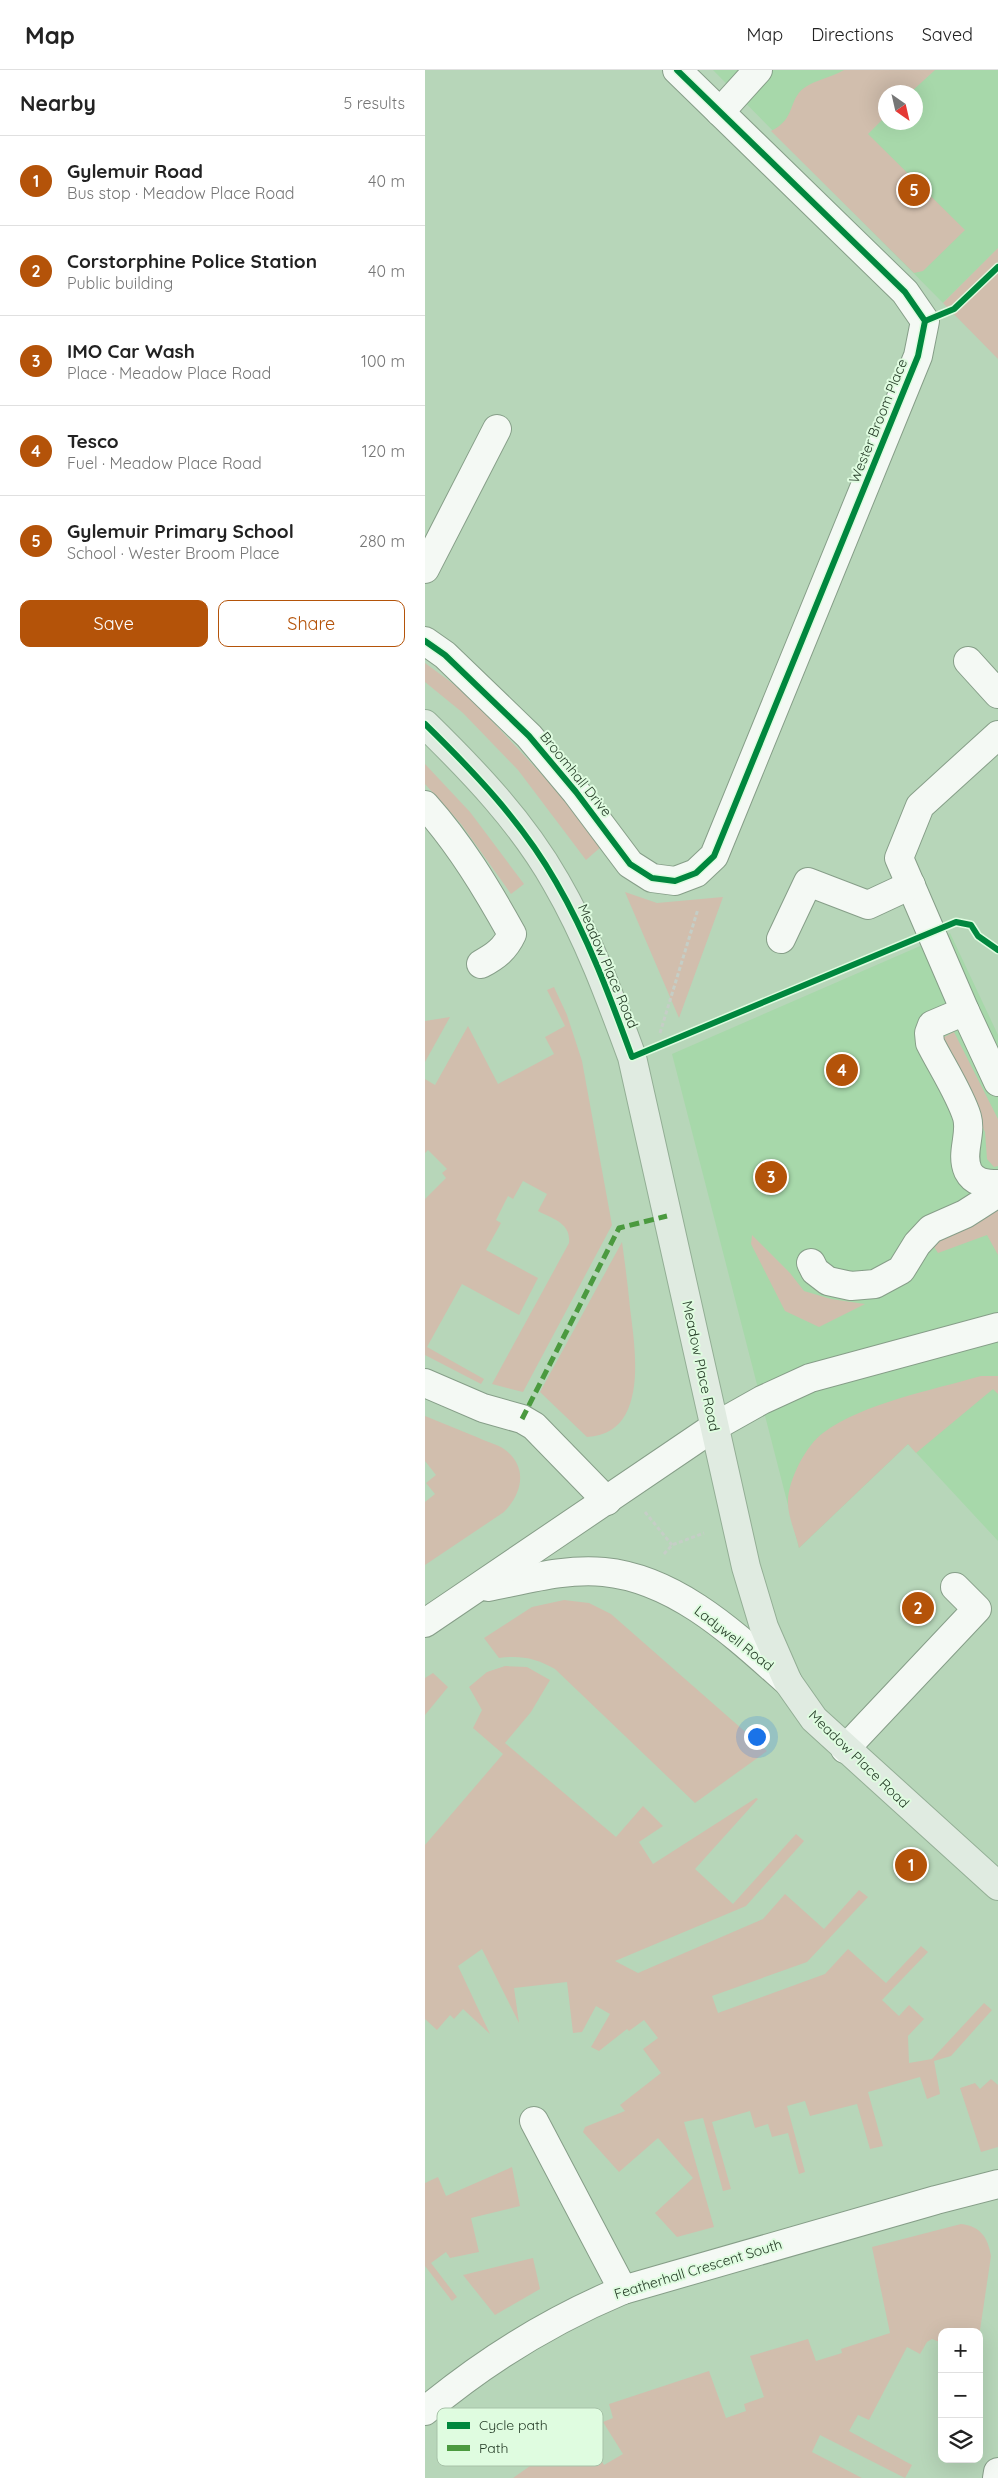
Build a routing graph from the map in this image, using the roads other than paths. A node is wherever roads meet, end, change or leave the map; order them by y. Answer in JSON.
{"nodes":[{"id":1,"x":677,"y":70,"type":"edge"},
{"id":2,"x":758,"y":70,"type":"edge"},
{"id":3,"x":720,"y":112,"type":"junction"},
{"id":4,"x":497,"y":429,"type":"dead end"},
{"id":5,"x":425,"y":570,"type":"edge"},
{"id":6,"x":425,"y":641,"type":"edge"},
{"id":7,"x":968,"y":661,"type":"dead end"},
{"id":8,"x":998,"y":694,"type":"edge"},
{"id":9,"x":425,"y":724,"type":"edge"},
{"id":10,"x":998,"y":735,"type":"edge"},
{"id":11,"x":425,"y":805,"type":"edge"},
{"id":12,"x":714,"y":856,"type":"joint"},
{"id":13,"x":911,"y":885,"type":"junction"},
{"id":14,"x":781,"y":939,"type":"dead end"},
{"id":15,"x":481,"y":964,"type":"dead end"},
{"id":16,"x":965,"y":1011,"type":"junction"},
{"id":17,"x":998,"y":1082,"type":"edge"},
{"id":18,"x":998,"y":1184,"type":"edge"},
{"id":19,"x":998,"y":1193,"type":"edge"},
{"id":20,"x":811,"y":1263,"type":"dead end"},
{"id":21,"x":998,"y":1327,"type":"edge"},
{"id":22,"x":425,"y":1383,"type":"edge"},
{"id":23,"x":714,"y":1427,"type":"junction"},
{"id":24,"x":616,"y":1494,"type":"junction"},
{"id":25,"x":955,"y":1587,"type":"dead end"},
{"id":26,"x":474,"y":1590,"type":"junction"},
{"id":27,"x":425,"y":1623,"type":"edge"},
{"id":28,"x":788,"y":1682,"type":"junction"},
{"id":29,"x":845,"y":1749,"type":"junction"},
{"id":30,"x":998,"y":1886,"type":"edge"},
{"id":31,"x":534,"y":2121,"type":"dead end"},
{"id":32,"x":998,"y":2184,"type":"edge"},
{"id":33,"x":623,"y":2290,"type":"junction"},
{"id":34,"x":425,"y":2411,"type":"edge"},
{"id":35,"x":998,"y":2472,"type":"edge"},
{"id":36,"x":997,"y":2478,"type":"edge"}],
"edges":[{"from":1,"to":3,"type":"street","name":"Wester Broom Place"},
{"from":2,"to":3,"type":"street"},
{"from":3,"to":12,"type":"street","name":"Wester Broom Place"},
{"from":4,"to":5,"type":"street"},
{"from":6,"to":12,"type":"street","name":"Broomhall Drive"},
{"from":7,"to":8,"type":"street"},
{"from":9,"to":23,"type":"main road","name":"Meadow Place Road"},
{"from":10,"to":13,"type":"street"},
{"from":11,"to":15,"type":"street"},
{"from":13,"to":14,"type":"street"},
{"from":13,"to":16,"type":"street"},
{"from":16,"to":17,"type":"street"},
{"from":16,"to":18,"type":"street"},
{"from":19,"to":20,"type":"street"},
{"from":21,"to":23,"type":"street","name":"Ladywell Road"},
{"from":22,"to":24,"type":"street"},
{"from":23,"to":24,"type":"street","name":"Ladywell Road"},
{"from":23,"to":28,"type":"main road","name":"Meadow Place Road"},
{"from":24,"to":26,"type":"street","name":"Ladywell Road"},
{"from":25,"to":29,"type":"street"},
{"from":26,"to":27,"type":"street","name":"Ladywell Road"},
{"from":26,"to":28,"type":"street","name":"Ladywell Road"},
{"from":28,"to":29,"type":"main road","name":"Meadow Place Road"},
{"from":29,"to":30,"type":"main road","name":"Meadow Place Road"},
{"from":31,"to":33,"type":"street"},
{"from":32,"to":33,"type":"street","name":"Featherhall Crescent South"},
{"from":33,"to":34,"type":"street","name":"Featherhall Crescent South"},
{"from":35,"to":36,"type":"street"}]}
